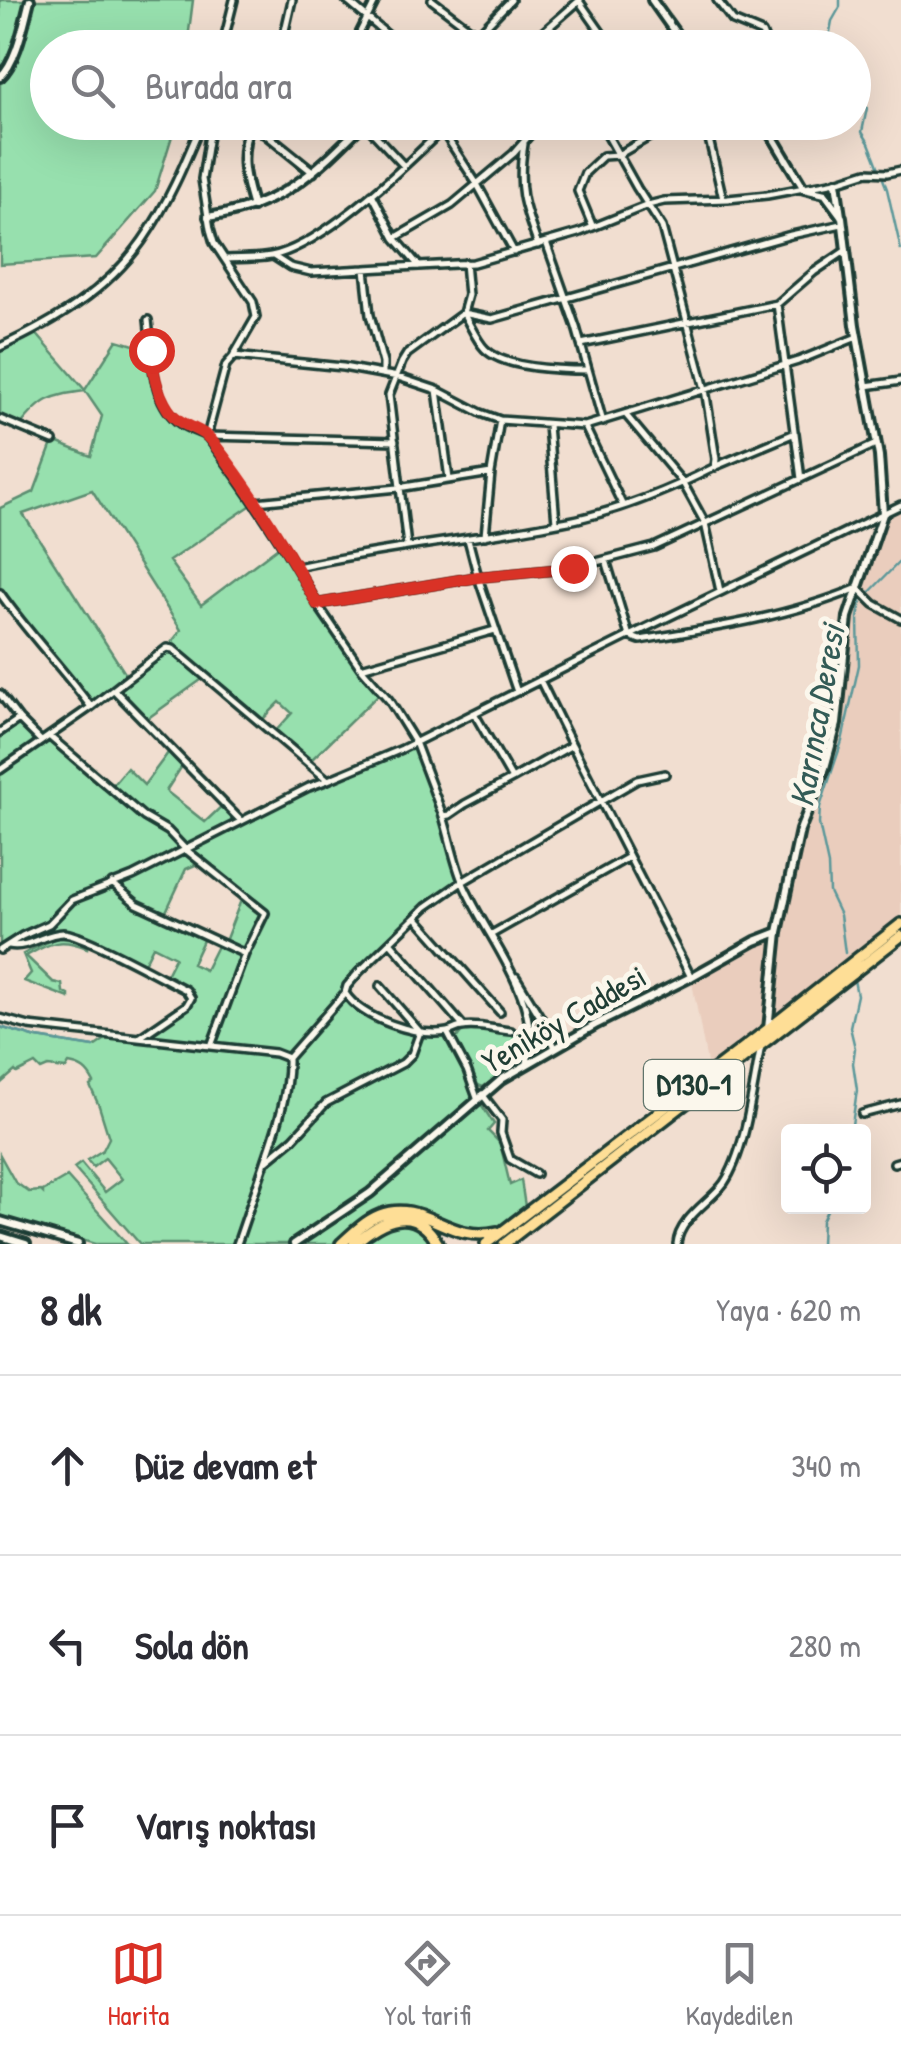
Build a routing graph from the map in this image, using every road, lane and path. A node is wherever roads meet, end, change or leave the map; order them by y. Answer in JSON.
{"nodes":[{"id":1,"x":30,"y":0,"type":"edge"},
{"id":2,"x":234,"y":0,"type":"edge"},
{"id":3,"x":292,"y":0,"type":"edge"},
{"id":4,"x":346,"y":0,"type":"edge"},
{"id":5,"x":376,"y":0,"type":"edge"},
{"id":6,"x":432,"y":0,"type":"edge"},
{"id":7,"x":511,"y":0,"type":"edge"},
{"id":8,"x":580,"y":0,"type":"edge"},
{"id":9,"x":652,"y":0,"type":"edge"},
{"id":10,"x":717,"y":0,"type":"edge"},
{"id":11,"x":366,"y":16,"type":"junction"},
{"id":12,"x":226,"y":30,"type":"edge"},
{"id":13,"x":285,"y":30,"type":"edge"},
{"id":14,"x":360,"y":30,"type":"edge"},
{"id":15,"x":383,"y":30,"type":"edge"},
{"id":16,"x":473,"y":30,"type":"edge"},
{"id":17,"x":482,"y":30,"type":"edge"},
{"id":18,"x":544,"y":30,"type":"edge"},
{"id":19,"x":600,"y":30,"type":"edge"},
{"id":20,"x":673,"y":30,"type":"edge"},
{"id":21,"x":757,"y":30,"type":"edge"},
{"id":22,"x":0,"y":76,"type":"edge"},
{"id":23,"x":194,"y":140,"type":"edge"},
{"id":24,"x":208,"y":140,"type":"edge"},
{"id":25,"x":244,"y":140,"type":"edge"},
{"id":26,"x":273,"y":140,"type":"edge"},
{"id":27,"x":346,"y":140,"type":"edge"},
{"id":28,"x":380,"y":140,"type":"edge"},
{"id":29,"x":431,"y":140,"type":"edge"},
{"id":30,"x":449,"y":140,"type":"edge"},
{"id":31,"x":610,"y":140,"type":"edge"},
{"id":32,"x":641,"y":140,"type":"edge"},
{"id":33,"x":709,"y":140,"type":"edge"},
{"id":34,"x":775,"y":140,"type":"edge"},
{"id":35,"x":525,"y":141,"type":"joint"},
{"id":36,"x":618,"y":155,"type":"junction"},
{"id":37,"x":404,"y":166,"type":"junction"},
{"id":38,"x":901,"y":170,"type":"edge"},
{"id":39,"x":313,"y":172,"type":"junction"},
{"id":40,"x":836,"y":182,"type":"junction"},
{"id":41,"x":478,"y":184,"type":"junction"},
{"id":42,"x":804,"y":189,"type":"junction"},
{"id":43,"x":372,"y":194,"type":"junction"},
{"id":44,"x":723,"y":199,"type":"junction"},
{"id":45,"x":648,"y":205,"type":"junction"},
{"id":46,"x":254,"y":207,"type":"junction"},
{"id":47,"x":208,"y":217,"type":"junction"},
{"id":48,"x":842,"y":220,"type":"junction"},
{"id":49,"x":593,"y":226,"type":"junction"},
{"id":50,"x":394,"y":238,"type":"junction"},
{"id":51,"x":546,"y":242,"type":"junction"},
{"id":52,"x":538,"y":245,"type":"junction"},
{"id":53,"x":846,"y":250,"type":"junction"},
{"id":54,"x":514,"y":252,"type":"junction"},
{"id":55,"x":273,"y":256,"type":"junction"},
{"id":56,"x":225,"y":259,"type":"junction"},
{"id":57,"x":466,"y":263,"type":"junction"},
{"id":58,"x":419,"y":266,"type":"junction"},
{"id":59,"x":674,"y":268,"type":"junction"},
{"id":60,"x":365,"y":269,"type":"junction"},
{"id":61,"x":566,"y":300,"type":"junction"},
{"id":62,"x":777,"y":304,"type":"junction"},
{"id":63,"x":463,"y":314,"type":"junction"},
{"id":64,"x":148,"y":320,"type":"dead end"},
{"id":65,"x":687,"y":322,"type":"junction"},
{"id":66,"x":857,"y":336,"type":"junction"},
{"id":67,"x":581,"y":344,"type":"junction"},
{"id":68,"x":0,"y":346,"type":"edge"},
{"id":69,"x":234,"y":356,"type":"junction"},
{"id":70,"x":786,"y":365,"type":"junction"},
{"id":71,"x":588,"y":370,"type":"junction"},
{"id":72,"x":383,"y":375,"type":"junction"},
{"id":73,"x":398,"y":377,"type":"junction"},
{"id":74,"x":901,"y":381,"type":"edge"},
{"id":75,"x":866,"y":386,"type":"junction"},
{"id":76,"x":705,"y":389,"type":"junction"},
{"id":77,"x":437,"y":390,"type":"junction"},
{"id":78,"x":626,"y":414,"type":"junction"},
{"id":79,"x":0,"y":419,"type":"edge"},
{"id":80,"x":500,"y":420,"type":"junction"},
{"id":81,"x":603,"y":422,"type":"junction"},
{"id":82,"x":548,"y":424,"type":"junction"},
{"id":83,"x":585,"y":426,"type":"junction"},
{"id":84,"x":207,"y":436,"type":"junction"},
{"id":85,"x":795,"y":438,"type":"junction"},
{"id":86,"x":53,"y":441,"type":"dead end"},
{"id":87,"x":395,"y":442,"type":"junction"},
{"id":88,"x":876,"y":444,"type":"junction"},
{"id":89,"x":715,"y":467,"type":"junction"},
{"id":90,"x":491,"y":473,"type":"junction"},
{"id":91,"x":449,"y":479,"type":"junction"},
{"id":92,"x":800,"y":479,"type":"junction"},
{"id":93,"x":683,"y":483,"type":"junction"},
{"id":94,"x":398,"y":488,"type":"junction"},
{"id":95,"x":256,"y":502,"type":"junction"},
{"id":96,"x":901,"y":504,"type":"edge"},
{"id":97,"x":623,"y":506,"type":"junction"},
{"id":98,"x":883,"y":514,"type":"junction"},
{"id":99,"x":556,"y":522,"type":"junction"},
{"id":100,"x":705,"y":524,"type":"junction"},
{"id":101,"x":485,"y":536,"type":"junction"},
{"id":102,"x":468,"y":539,"type":"junction"},
{"id":103,"x":407,"y":546,"type":"junction"},
{"id":104,"x":606,"y":560,"type":"junction"},
{"id":105,"x":297,"y":566,"type":"junction"},
{"id":106,"x":478,"y":577,"type":"junction"},
{"id":107,"x":720,"y":591,"type":"junction"},
{"id":108,"x":860,"y":591,"type":"junction"},
{"id":109,"x":0,"y":594,"type":"edge"},
{"id":110,"x":317,"y":604,"type":"junction"},
{"id":111,"x":901,"y":619,"type":"edge"},
{"id":112,"x":495,"y":630,"type":"junction"},
{"id":113,"x":630,"y":636,"type":"junction"},
{"id":114,"x":361,"y":668,"type":"junction"},
{"id":115,"x":540,"y":680,"type":"junction"},
{"id":116,"x":114,"y":690,"type":"junction"},
{"id":117,"x":517,"y":692,"type":"junction"},
{"id":118,"x":0,"y":694,"type":"edge"},
{"id":119,"x":91,"y":707,"type":"junction"},
{"id":120,"x":474,"y":714,"type":"junction"},
{"id":121,"x":19,"y":719,"type":"junction"},
{"id":122,"x":0,"y":732,"type":"edge"},
{"id":123,"x":49,"y":736,"type":"junction"},
{"id":124,"x":41,"y":741,"type":"junction"},
{"id":125,"x":415,"y":742,"type":"junction"},
{"id":126,"x":572,"y":745,"type":"junction"},
{"id":127,"x":0,"y":770,"type":"edge"},
{"id":128,"x":665,"y":774,"type":"dead end"},
{"id":129,"x":512,"y":778,"type":"junction"},
{"id":130,"x":328,"y":780,"type":"junction"},
{"id":131,"x":602,"y":802,"type":"junction"},
{"id":132,"x":443,"y":816,"type":"junction"},
{"id":133,"x":240,"y":821,"type":"junction"},
{"id":134,"x":185,"y":849,"type":"junction"},
{"id":135,"x":629,"y":857,"type":"junction"},
{"id":136,"x":462,"y":882,"type":"junction"},
{"id":137,"x":112,"y":883,"type":"junction"},
{"id":138,"x":416,"y":917,"type":"junction"},
{"id":139,"x":901,"y":924,"type":"edge"},
{"id":140,"x":778,"y":932,"type":"junction"},
{"id":141,"x":491,"y":934,"type":"junction"},
{"id":142,"x":901,"y":936,"type":"edge"},
{"id":143,"x":390,"y":942,"type":"junction"},
{"id":144,"x":10,"y":945,"type":"junction"},
{"id":145,"x":0,"y":950,"type":"edge"},
{"id":146,"x":246,"y":954,"type":"junction"},
{"id":147,"x":509,"y":966,"type":"junction"},
{"id":148,"x":691,"y":977,"type":"junction"},
{"id":149,"x":380,"y":986,"type":"dead end"},
{"id":150,"x":345,"y":992,"type":"junction"},
{"id":151,"x":500,"y":1012,"type":"dead end"},
{"id":152,"x":0,"y":1018,"type":"edge"},
{"id":153,"x":463,"y":1026,"type":"junction"},
{"id":154,"x":768,"y":1029,"type":"junction"},
{"id":155,"x":512,"y":1031,"type":"dead end"},
{"id":156,"x":420,"y":1032,"type":"junction"},
{"id":157,"x":448,"y":1032,"type":"junction"},
{"id":158,"x":138,"y":1039,"type":"junction"},
{"id":159,"x":211,"y":1046,"type":"junction"},
{"id":160,"x":760,"y":1046,"type":"junction"},
{"id":161,"x":554,"y":1048,"type":"junction"},
{"id":162,"x":288,"y":1058,"type":"junction"},
{"id":163,"x":527,"y":1064,"type":"junction"},
{"id":164,"x":480,"y":1096,"type":"junction"},
{"id":165,"x":901,"y":1104,"type":"edge"},
{"id":166,"x":862,"y":1114,"type":"dead end"},
{"id":167,"x":265,"y":1162,"type":"junction"},
{"id":168,"x":536,"y":1174,"type":"dead end"},
{"id":169,"x":0,"y":1221,"type":"edge"},
{"id":170,"x":504,"y":1230,"type":"junction"},
{"id":171,"x":0,"y":1236,"type":"edge"},
{"id":172,"x":26,"y":1244,"type":"edge"},
{"id":173,"x":78,"y":1244,"type":"edge"},
{"id":174,"x":236,"y":1244,"type":"edge"},
{"id":175,"x":294,"y":1244,"type":"edge"},
{"id":176,"x":341,"y":1244,"type":"edge"},
{"id":177,"x":354,"y":1244,"type":"edge"},
{"id":178,"x":438,"y":1244,"type":"edge"},
{"id":179,"x":486,"y":1244,"type":"edge"},
{"id":180,"x":508,"y":1244,"type":"edge"},
{"id":181,"x":677,"y":1244,"type":"edge"}],
"edges":[{"from":1,"to":22,"type":"street"},
{"from":2,"to":12,"type":"street"},
{"from":3,"to":13,"type":"street"},
{"from":4,"to":11,"type":"street"},
{"from":5,"to":11,"type":"street"},
{"from":6,"to":16,"type":"street"},
{"from":7,"to":17,"type":"street"},
{"from":8,"to":18,"type":"street"},
{"from":8,"to":19,"type":"street"},
{"from":9,"to":20,"type":"street"},
{"from":10,"to":21,"type":"street"},
{"from":11,"to":14,"type":"street"},
{"from":11,"to":15,"type":"street"},
{"from":23,"to":68,"type":"street"},
{"from":24,"to":47,"type":"street"},
{"from":25,"to":46,"type":"street"},
{"from":26,"to":39,"type":"street"},
{"from":27,"to":39,"type":"street"},
{"from":28,"to":37,"type":"street"},
{"from":29,"to":37,"type":"street"},
{"from":30,"to":41,"type":"street"},
{"from":31,"to":36,"type":"street"},
{"from":32,"to":36,"type":"street"},
{"from":33,"to":44,"type":"street"},
{"from":34,"to":42,"type":"street"},
{"from":35,"to":41,"type":"street"},
{"from":35,"to":52,"type":"street"},
{"from":36,"to":45,"type":"street"},
{"from":36,"to":49,"type":"street"},
{"from":37,"to":43,"type":"street"},
{"from":38,"to":40,"type":"street"},
{"from":39,"to":46,"type":"street"},
{"from":40,"to":42,"type":"street"},
{"from":40,"to":48,"type":"street"},
{"from":41,"to":50,"type":"street"},
{"from":41,"to":54,"type":"street"},
{"from":42,"to":44,"type":"street"},
{"from":42,"to":48,"type":"street"},
{"from":43,"to":50,"type":"street"},
{"from":43,"to":55,"type":"street"},
{"from":44,"to":45,"type":"street"},
{"from":45,"to":49,"type":"street"},
{"from":45,"to":59,"type":"street"},
{"from":46,"to":47,"type":"street"},
{"from":47,"to":56,"type":"street"},
{"from":48,"to":53,"type":"street"},
{"from":48,"to":59,"type":"street"},
{"from":49,"to":51,"type":"street"},
{"from":50,"to":58,"type":"street"},
{"from":51,"to":52,"type":"street"},
{"from":51,"to":61,"type":"street"},
{"from":52,"to":54,"type":"street"},
{"from":53,"to":62,"type":"street"},
{"from":53,"to":66,"type":"street"},
{"from":54,"to":57,"type":"street"},
{"from":55,"to":56,"type":"street"},
{"from":55,"to":60,"type":"street"},
{"from":56,"to":69,"type":"street"},
{"from":57,"to":58,"type":"street"},
{"from":57,"to":63,"type":"street"},
{"from":58,"to":60,"type":"street"},
{"from":59,"to":61,"type":"street"},
{"from":59,"to":65,"type":"street"},
{"from":60,"to":72,"type":"street"},
{"from":61,"to":63,"type":"street"},
{"from":61,"to":67,"type":"street"},
{"from":62,"to":65,"type":"street"},
{"from":62,"to":70,"type":"street"},
{"from":63,"to":71,"type":"street"},
{"from":63,"to":73,"type":"street"},
{"from":64,"to":84,"type":"street"},
{"from":65,"to":67,"type":"street"},
{"from":65,"to":76,"type":"street"},
{"from":66,"to":70,"type":"street"},
{"from":66,"to":75,"type":"street"},
{"from":67,"to":71,"type":"street"},
{"from":69,"to":72,"type":"street"},
{"from":69,"to":84,"type":"street"},
{"from":70,"to":76,"type":"street"},
{"from":70,"to":85,"type":"street"},
{"from":71,"to":81,"type":"street"},
{"from":72,"to":73,"type":"street"},
{"from":73,"to":77,"type":"street"},
{"from":73,"to":87,"type":"street"},
{"from":74,"to":75,"type":"street"},
{"from":75,"to":88,"type":"street"},
{"from":76,"to":78,"type":"street"},
{"from":76,"to":89,"type":"street"},
{"from":77,"to":80,"type":"street"},
{"from":77,"to":91,"type":"street"},
{"from":78,"to":81,"type":"street"},
{"from":78,"to":93,"type":"street"},
{"from":79,"to":86,"type":"street"},
{"from":80,"to":82,"type":"street"},
{"from":80,"to":90,"type":"street"},
{"from":81,"to":83,"type":"street"},
{"from":82,"to":83,"type":"street"},
{"from":82,"to":99,"type":"street"},
{"from":83,"to":97,"type":"street"},
{"from":84,"to":87,"type":"street"},
{"from":84,"to":95,"type":"street"},
{"from":85,"to":89,"type":"street"},
{"from":85,"to":92,"type":"street"},
{"from":87,"to":94,"type":"street"},
{"from":88,"to":92,"type":"street"},
{"from":88,"to":98,"type":"street"},
{"from":89,"to":93,"type":"street"},
{"from":90,"to":91,"type":"street"},
{"from":90,"to":101,"type":"street"},
{"from":91,"to":94,"type":"street"},
{"from":92,"to":100,"type":"street"},
{"from":93,"to":97,"type":"street"},
{"from":93,"to":100,"type":"street"},
{"from":94,"to":95,"type":"street"},
{"from":94,"to":103,"type":"street"},
{"from":95,"to":105,"type":"street"},
{"from":96,"to":98,"type":"street"},
{"from":97,"to":99,"type":"street"},
{"from":98,"to":107,"type":"street"},
{"from":98,"to":108,"type":"street"},
{"from":99,"to":101,"type":"street"},
{"from":100,"to":104,"type":"street"},
{"from":100,"to":107,"type":"street"},
{"from":101,"to":102,"type":"street"},
{"from":102,"to":103,"type":"street"},
{"from":102,"to":106,"type":"street"},
{"from":103,"to":105,"type":"street"},
{"from":104,"to":106,"type":"street"},
{"from":104,"to":113,"type":"street"},
{"from":105,"to":110,"type":"street"},
{"from":106,"to":110,"type":"street"},
{"from":106,"to":112,"type":"street"},
{"from":107,"to":113,"type":"street"},
{"from":108,"to":111,"type":"street"},
{"from":108,"to":113,"type":"street"},
{"from":108,"to":140,"type":"street"},
{"from":109,"to":119,"type":"street"},
{"from":110,"to":114,"type":"street"},
{"from":112,"to":114,"type":"street"},
{"from":112,"to":117,"type":"street"},
{"from":113,"to":115,"type":"street"},
{"from":114,"to":125,"type":"street"},
{"from":115,"to":117,"type":"street"},
{"from":115,"to":126,"type":"street"},
{"from":116,"to":119,"type":"street"},
{"from":116,"to":130,"type":"street"},
{"from":116,"to":133,"type":"street"},
{"from":117,"to":120,"type":"street"},
{"from":118,"to":121,"type":"street"},
{"from":119,"to":123,"type":"street"},
{"from":120,"to":125,"type":"street"},
{"from":120,"to":129,"type":"street"},
{"from":121,"to":122,"type":"street"},
{"from":121,"to":124,"type":"street"},
{"from":123,"to":124,"type":"street"},
{"from":123,"to":134,"type":"street"},
{"from":124,"to":127,"type":"street"},
{"from":125,"to":130,"type":"street"},
{"from":125,"to":132,"type":"street"},
{"from":126,"to":129,"type":"street"},
{"from":126,"to":131,"type":"street"},
{"from":128,"to":131,"type":"street"},
{"from":129,"to":132,"type":"street"},
{"from":130,"to":133,"type":"street"},
{"from":131,"to":135,"type":"street"},
{"from":131,"to":136,"type":"street"},
{"from":132,"to":136,"type":"street"},
{"from":133,"to":134,"type":"street"},
{"from":134,"to":137,"type":"street"},
{"from":134,"to":146,"type":"street"},
{"from":135,"to":141,"type":"street"},
{"from":135,"to":148,"type":"street"},
{"from":136,"to":138,"type":"street"},
{"from":136,"to":141,"type":"street"},
{"from":137,"to":144,"type":"street"},
{"from":137,"to":146,"type":"street"},
{"from":138,"to":143,"type":"street"},
{"from":138,"to":151,"type":"street"},
{"from":139,"to":154,"type":"highway","number":"D130-1"},
{"from":140,"to":148,"type":"street","name":"Yeniköy Caddesi"},
{"from":140,"to":154,"type":"street"},
{"from":141,"to":147,"type":"street"},
{"from":142,"to":160,"type":"highway","number":"D130-1"},
{"from":143,"to":150,"type":"street"},
{"from":143,"to":153,"type":"street"},
{"from":144,"to":145,"type":"street"},
{"from":144,"to":158,"type":"street"},
{"from":146,"to":159,"type":"street"},
{"from":147,"to":161,"type":"street"},
{"from":147,"to":163,"type":"street"},
{"from":148,"to":161,"type":"street","name":"Yeniköy Caddesi"},
{"from":149,"to":156,"type":"street"},
{"from":150,"to":156,"type":"street"},
{"from":150,"to":162,"type":"street"},
{"from":152,"to":158,"type":"street"},
{"from":153,"to":155,"type":"street"},
{"from":153,"to":157,"type":"street"},
{"from":154,"to":170,"type":"highway","number":"D130-1"},
{"from":156,"to":157,"type":"street"},
{"from":156,"to":167,"type":"street"},
{"from":157,"to":164,"type":"street"},
{"from":158,"to":159,"type":"street"},
{"from":159,"to":162,"type":"street"},
{"from":160,"to":180,"type":"highway","number":"D130-1"},
{"from":160,"to":181,"type":"street"},
{"from":161,"to":163,"type":"street","name":"Yeniköy Caddesi"},
{"from":162,"to":167,"type":"street"},
{"from":163,"to":164,"type":"street","name":"Yeniköy Caddesi"},
{"from":164,"to":168,"type":"street"},
{"from":164,"to":175,"type":"street","name":"Yeniköy Caddesi"},
{"from":165,"to":166,"type":"street"},
{"from":167,"to":174,"type":"street"},
{"from":169,"to":173,"type":"street"},
{"from":170,"to":176,"type":"highway"},
{"from":170,"to":179,"type":"highway","number":"D130-1"},
{"from":171,"to":172,"type":"street"},
{"from":177,"to":178,"type":"highway"}]}
